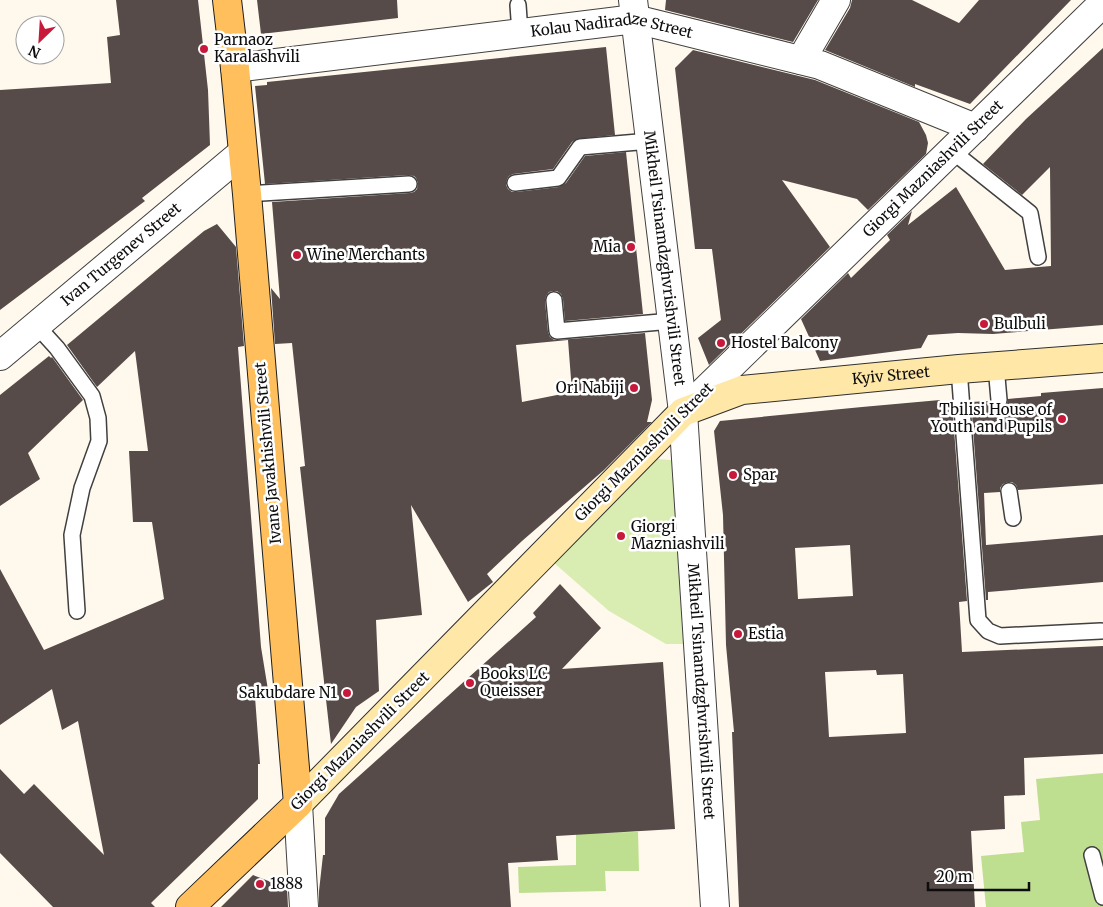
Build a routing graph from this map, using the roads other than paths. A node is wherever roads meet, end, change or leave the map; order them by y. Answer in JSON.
{"nodes":[{"id":1,"x":228,"y":0,"type":"edge"},
{"id":2,"x":836,"y":0,"type":"edge"},
{"id":3,"x":1103,"y":3,"type":"edge"},
{"id":4,"x":518,"y":5,"type":"dead end"},
{"id":5,"x":634,"y":10,"type":"edge"},
{"id":6,"x":520,"y":33,"type":"junction"},
{"id":7,"x":801,"y":60,"type":"junction"},
{"id":8,"x":235,"y":68,"type":"junction"},
{"id":9,"x":975,"y":128,"type":"junction"},
{"id":10,"x":650,"y":141,"type":"junction"},
{"id":11,"x":952,"y":151,"type":"junction"},
{"id":12,"x":242,"y":153,"type":"junction"},
{"id":13,"x":515,"y":183,"type":"dead end"},
{"id":14,"x":409,"y":184,"type":"dead end"},
{"id":15,"x":246,"y":194,"type":"junction"},
{"id":16,"x":1038,"y":257,"type":"dead end"},
{"id":17,"x":554,"y":300,"type":"dead end"},
{"id":18,"x":672,"y":322,"type":"junction"},
{"id":19,"x":37,"y":326,"type":"junction"},
{"id":20,"x":0,"y":356,"type":"edge"},
{"id":21,"x":1103,"y":358,"type":"edge"},
{"id":22,"x":996,"y":366,"type":"junction"},
{"id":23,"x":959,"y":369,"type":"junction"},
{"id":24,"x":1000,"y":400,"type":"dead end"},
{"id":25,"x":683,"y":412,"type":"junction"},
{"id":26,"x":1009,"y":491,"type":"dead end"},
{"id":27,"x":1014,"y":518,"type":"dead end"},
{"id":28,"x":77,"y":610,"type":"dead end"},
{"id":29,"x":1101,"y":631,"type":"dead end"},
{"id":30,"x":298,"y":804,"type":"junction"},
{"id":31,"x":1092,"y":855,"type":"dead end"},
{"id":32,"x":1103,"y":897,"type":"edge"},
{"id":33,"x":190,"y":907,"type":"edge"},
{"id":34,"x":304,"y":907,"type":"edge"},
{"id":35,"x":715,"y":907,"type":"edge"}],
"edges":[{"from":1,"to":8,"type":"main road","name":"Ivane Javakhishvili Street"},
{"from":2,"to":7,"type":"street"},
{"from":3,"to":9,"type":"street","name":"Giorgi Mazniashvili Street"},
{"from":4,"to":6,"type":"lane"},
{"from":5,"to":6,"type":"street","name":"Kolau Nadiradze Street"},
{"from":5,"to":7,"type":"street","name":"Kolau Nadiradze Street"},
{"from":5,"to":10,"type":"street","name":"Mikheil Tsinamdzghvrishvili Street"},
{"from":6,"to":8,"type":"street","name":"Kolau Nadiradze Street"},
{"from":7,"to":9,"type":"street","name":"Kolau Nadiradze Street"},
{"from":8,"to":12,"type":"main road","name":"Ivane Javakhishvili Street"},
{"from":9,"to":11,"type":"street","name":"Giorgi Mazniashvili Street"},
{"from":10,"to":13,"type":"lane"},
{"from":10,"to":18,"type":"street","name":"Mikheil Tsinamdzghvrishvili Street"},
{"from":11,"to":16,"type":"lane"},
{"from":11,"to":25,"type":"street","name":"Giorgi Mazniashvili Street"},
{"from":12,"to":15,"type":"main road","name":"Ivane Javakhishvili Street"},
{"from":12,"to":19,"type":"street","name":"Ivan Turgenev Street"},
{"from":14,"to":15,"type":"lane"},
{"from":15,"to":30,"type":"main road","name":"Ivane Javakhishvili Street"},
{"from":17,"to":18,"type":"lane"},
{"from":18,"to":25,"type":"street","name":"Mikheil Tsinamdzghvrishvili Street"},
{"from":19,"to":20,"type":"street","name":"Ivan Turgenev Street"},
{"from":19,"to":28,"type":"lane"},
{"from":21,"to":22,"type":"main road","name":"Kyiv Street"},
{"from":22,"to":23,"type":"main road","name":"Kyiv Street"},
{"from":22,"to":24,"type":"lane"},
{"from":23,"to":25,"type":"main road","name":"Kyiv Street"},
{"from":23,"to":29,"type":"lane"},
{"from":25,"to":30,"type":"main road","name":"Giorgi Mazniashvili Street"},
{"from":25,"to":35,"type":"street","name":"Mikheil Tsinamdzghvrishvili Street"},
{"from":26,"to":27,"type":"lane"},
{"from":30,"to":33,"type":"main road","name":"Giorgi Mazniashvili Street"},
{"from":30,"to":34,"type":"street","name":"Ivane Javakhishvili Street"},
{"from":31,"to":32,"type":"lane"}]}
